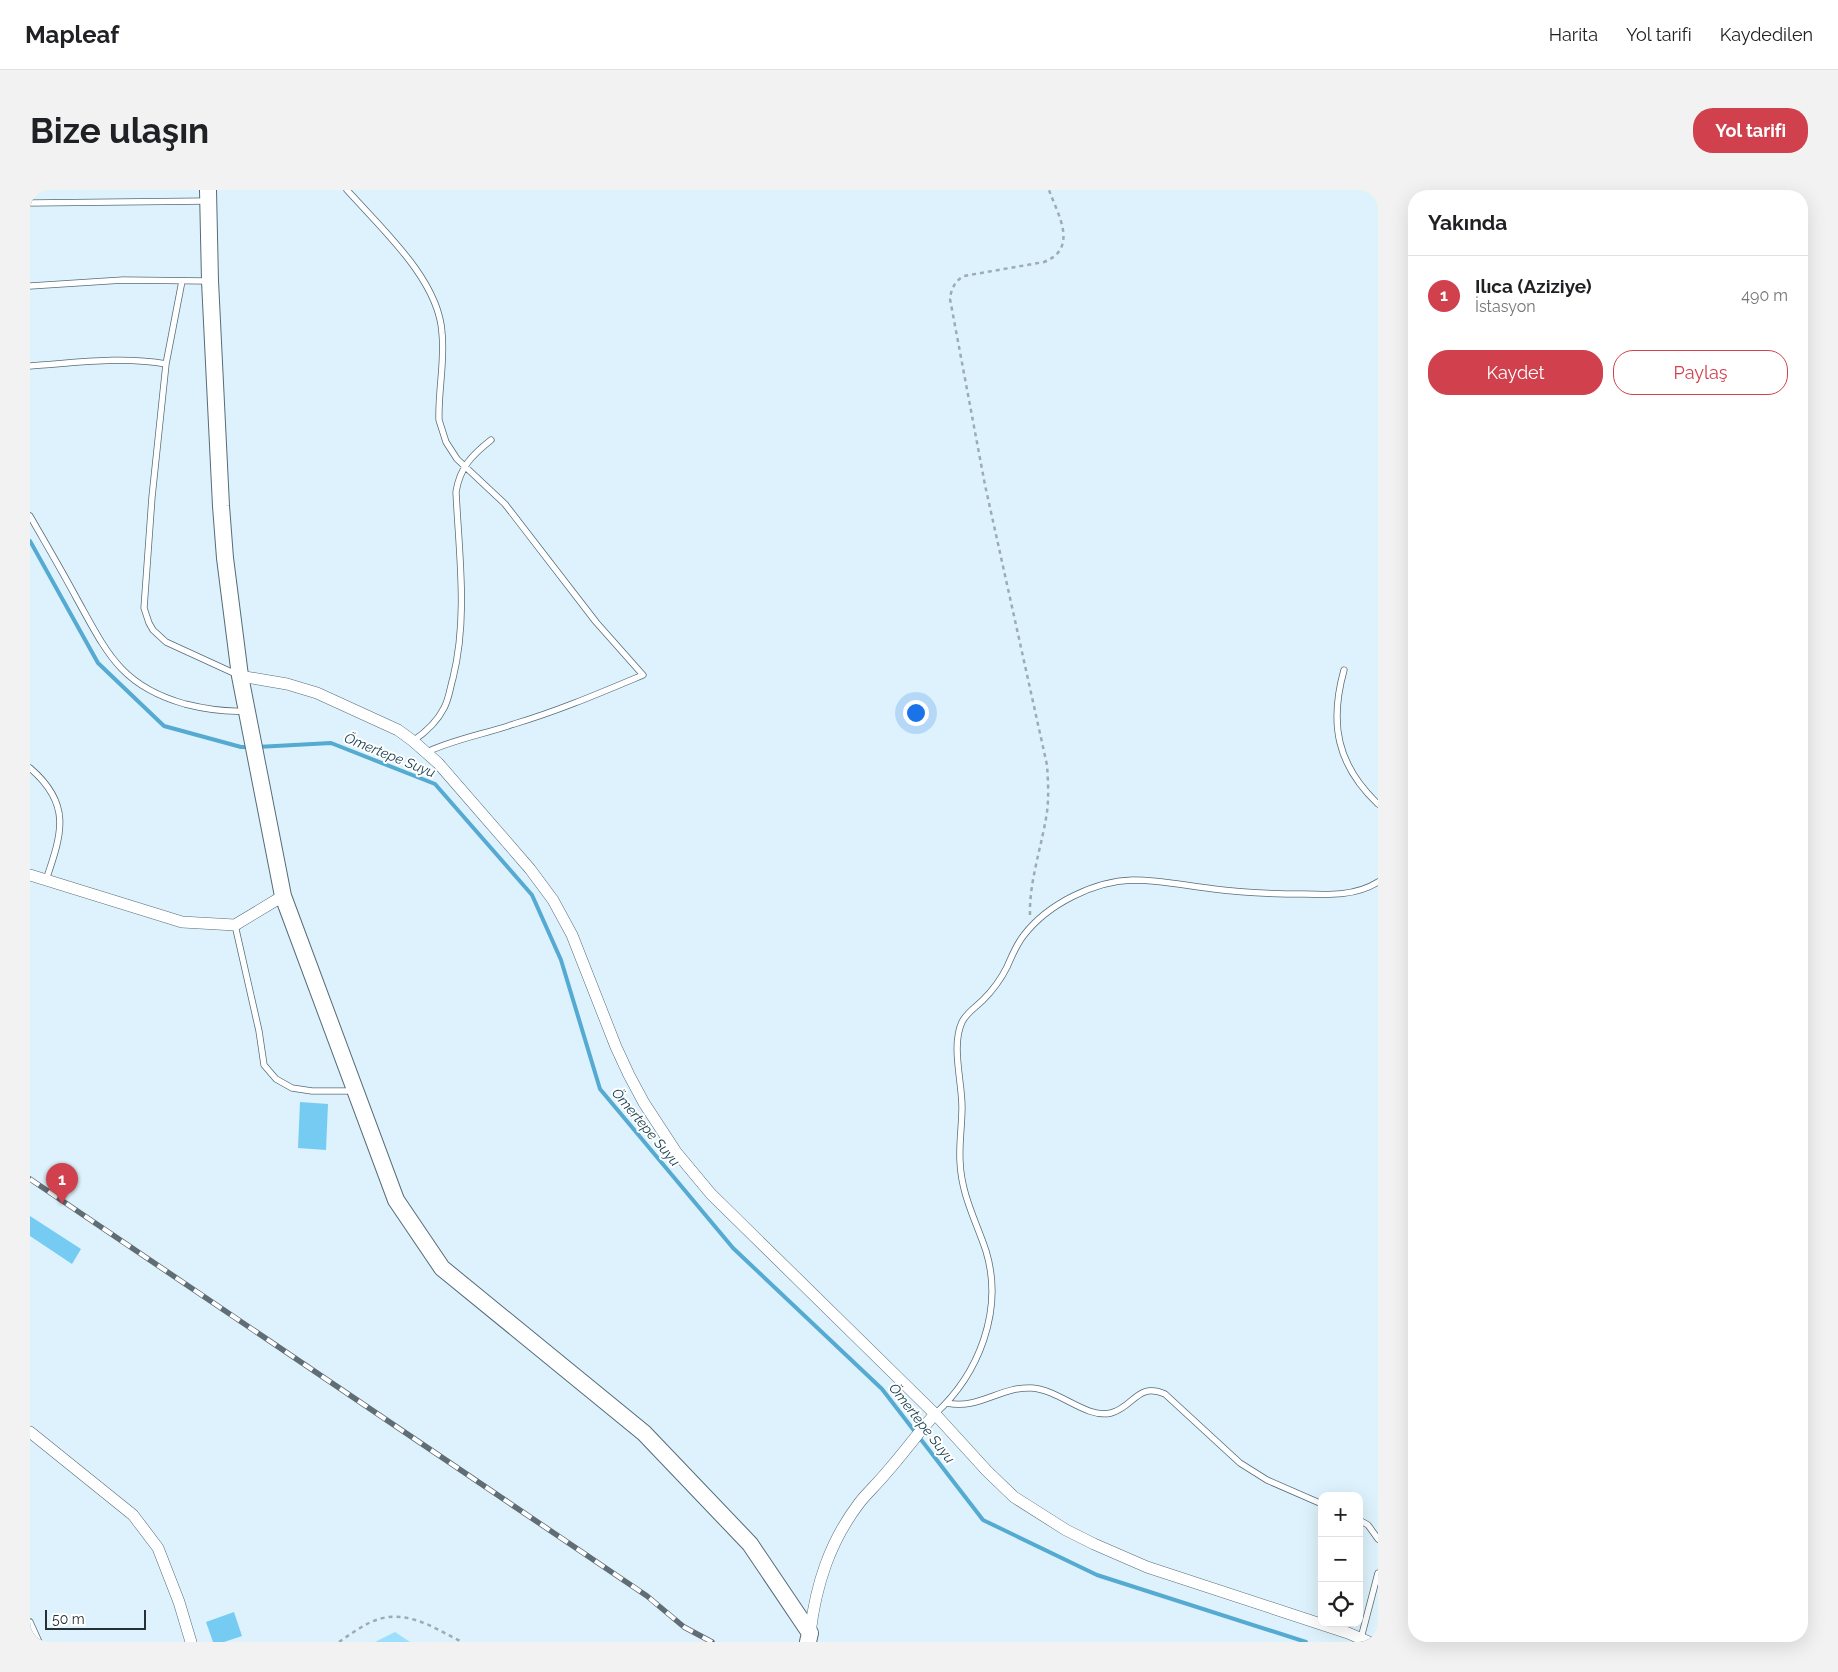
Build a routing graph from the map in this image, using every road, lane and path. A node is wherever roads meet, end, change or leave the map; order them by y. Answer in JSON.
{"nodes":[{"id":1,"x":347,"y":190,"type":"edge"},
{"id":2,"x":1049,"y":190,"type":"edge"},
{"id":3,"x":208,"y":196,"type":"edge"},
{"id":4,"x":30,"y":203,"type":"edge"},
{"id":5,"x":182,"y":281,"type":"junction"},
{"id":6,"x":210,"y":281,"type":"junction"},
{"id":7,"x":30,"y":286,"type":"edge"},
{"id":8,"x":166,"y":364,"type":"junction"},
{"id":9,"x":30,"y":366,"type":"edge"},
{"id":10,"x":490,"y":440,"type":"dead end"},
{"id":11,"x":464,"y":466,"type":"junction"},
{"id":12,"x":30,"y":516,"type":"edge"},
{"id":13,"x":1344,"y":670,"type":"dead end"},
{"id":14,"x":240,"y":676,"type":"junction"},
{"id":15,"x":247,"y":714,"type":"junction"},
{"id":16,"x":413,"y":741,"type":"junction"},
{"id":17,"x":427,"y":752,"type":"junction"},
{"id":18,"x":30,"y":768,"type":"edge"},
{"id":19,"x":1378,"y":804,"type":"edge"},
{"id":20,"x":30,"y":875,"type":"edge"},
{"id":21,"x":46,"y":880,"type":"junction"},
{"id":22,"x":1378,"y":882,"type":"edge"},
{"id":23,"x":283,"y":896,"type":"junction"},
{"id":24,"x":235,"y":925,"type":"junction"},
{"id":25,"x":1031,"y":927,"type":"junction"},
{"id":26,"x":355,"y":1090,"type":"junction"},
{"id":27,"x":947,"y":1403,"type":"junction"},
{"id":28,"x":935,"y":1414,"type":"junction"},
{"id":29,"x":30,"y":1432,"type":"edge"},
{"id":30,"x":1318,"y":1502,"type":"edge"},
{"id":31,"x":1363,"y":1522,"type":"edge"},
{"id":32,"x":1378,"y":1540,"type":"edge"},
{"id":33,"x":1378,"y":1573,"type":"edge"},
{"id":34,"x":30,"y":1622,"type":"edge"},
{"id":35,"x":809,"y":1637,"type":"edge"},
{"id":36,"x":1365,"y":1640,"type":"edge"},
{"id":37,"x":39,"y":1642,"type":"edge"},
{"id":38,"x":191,"y":1642,"type":"edge"},
{"id":39,"x":339,"y":1642,"type":"edge"},
{"id":40,"x":462,"y":1642,"type":"edge"}],
"edges":[{"from":1,"to":11,"type":"lane"},
{"from":2,"to":25,"type":"path"},
{"from":3,"to":4,"type":"lane"},
{"from":3,"to":6,"type":"street"},
{"from":5,"to":6,"type":"lane"},
{"from":5,"to":7,"type":"lane"},
{"from":5,"to":8,"type":"lane"},
{"from":6,"to":14,"type":"street"},
{"from":8,"to":9,"type":"lane"},
{"from":8,"to":14,"type":"lane"},
{"from":10,"to":11,"type":"lane"},
{"from":11,"to":16,"type":"lane"},
{"from":11,"to":17,"type":"lane"},
{"from":12,"to":15,"type":"lane"},
{"from":13,"to":19,"type":"lane"},
{"from":14,"to":15,"type":"street"},
{"from":14,"to":16,"type":"street"},
{"from":15,"to":23,"type":"street"},
{"from":16,"to":17,"type":"street"},
{"from":17,"to":28,"type":"street"},
{"from":18,"to":21,"type":"lane"},
{"from":20,"to":21,"type":"street"},
{"from":21,"to":24,"type":"street"},
{"from":22,"to":25,"type":"lane"},
{"from":23,"to":24,"type":"street"},
{"from":23,"to":26,"type":"street"},
{"from":24,"to":26,"type":"lane"},
{"from":25,"to":27,"type":"lane"},
{"from":26,"to":35,"type":"street"},
{"from":27,"to":28,"type":"lane"},
{"from":27,"to":30,"type":"lane"},
{"from":28,"to":35,"type":"street"},
{"from":28,"to":36,"type":"street"},
{"from":29,"to":38,"type":"street"},
{"from":31,"to":32,"type":"lane"},
{"from":33,"to":36,"type":"lane"},
{"from":34,"to":37,"type":"lane"},
{"from":39,"to":40,"type":"path"}]}
